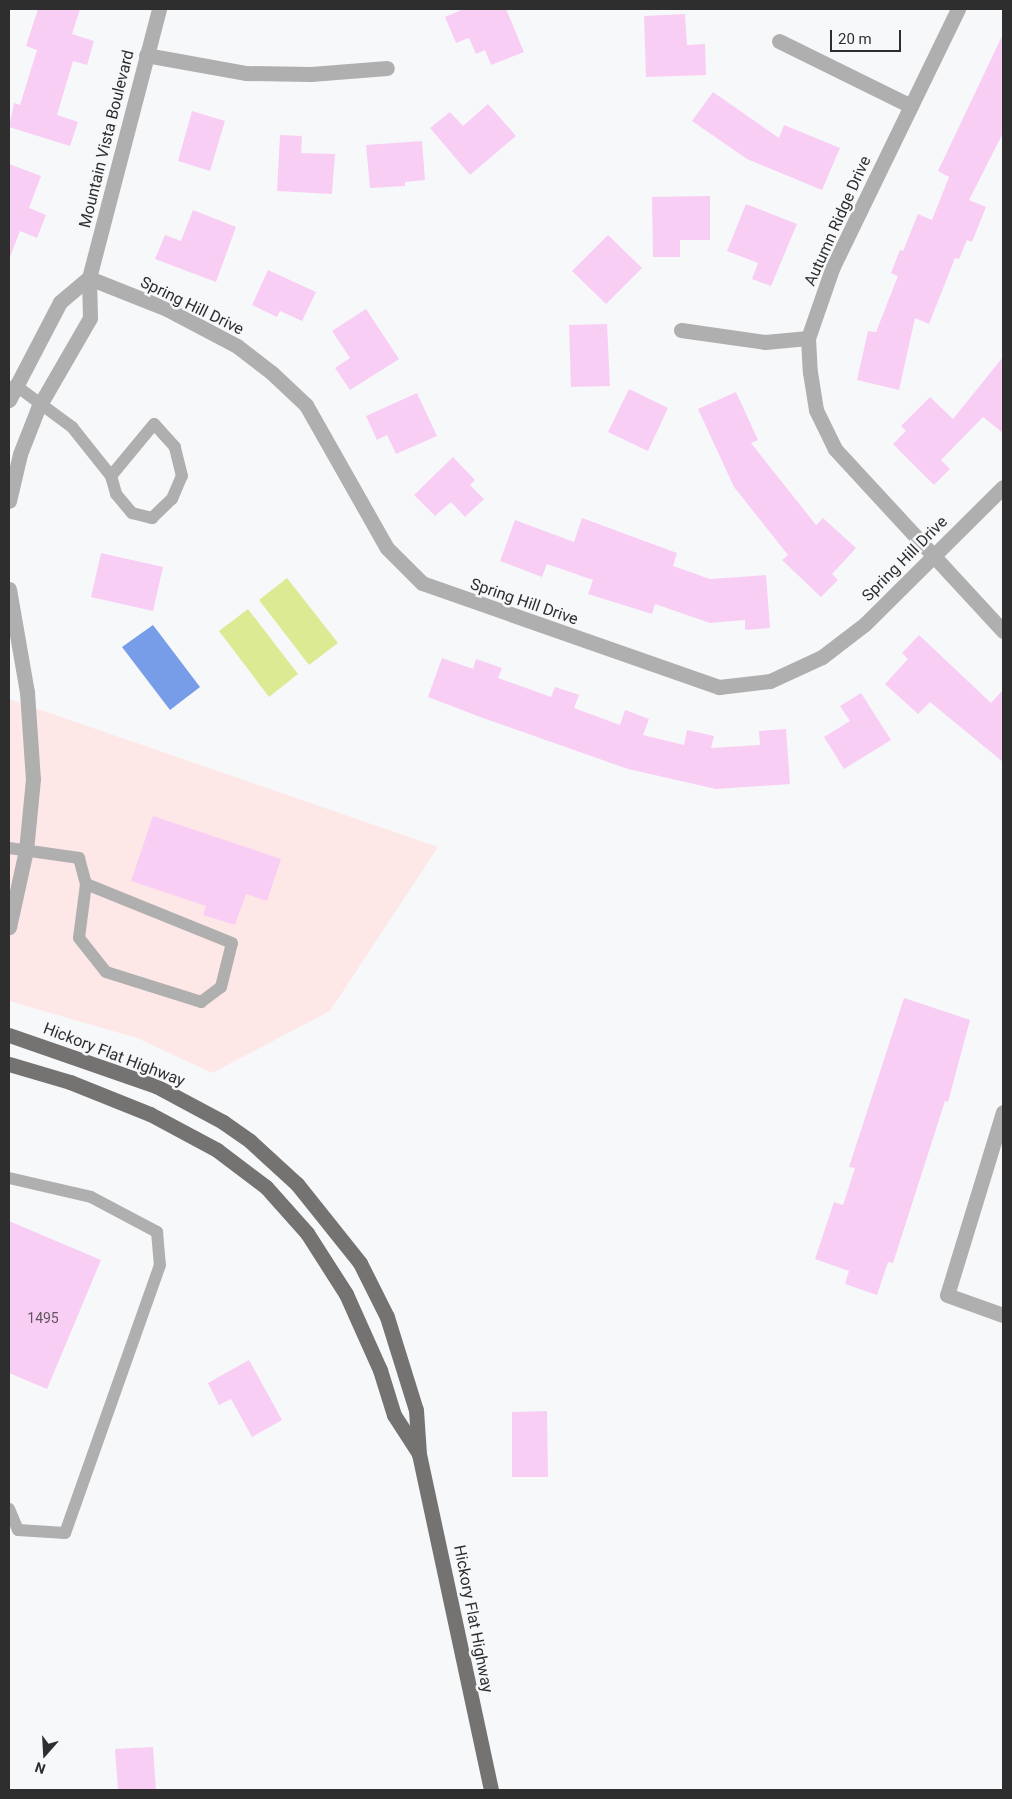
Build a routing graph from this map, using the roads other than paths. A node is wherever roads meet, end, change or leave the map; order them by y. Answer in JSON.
{"nodes":[{"id":1,"x":159,"y":9,"type":"edge"},
{"id":2,"x":958,"y":9,"type":"edge"},
{"id":3,"x":779,"y":41,"type":"dead end"},
{"id":4,"x":146,"y":55,"type":"junction"},
{"id":5,"x":387,"y":68,"type":"dead end"},
{"id":6,"x":911,"y":106,"type":"junction"},
{"id":7,"x":88,"y":278,"type":"junction"},
{"id":8,"x":682,"y":330,"type":"dead end"},
{"id":9,"x":808,"y":338,"type":"junction"},
{"id":10,"x":15,"y":385,"type":"junction"},
{"id":11,"x":9,"y":400,"type":"edge"},
{"id":12,"x":40,"y":405,"type":"junction"},
{"id":13,"x":12,"y":470,"type":"edge"},
{"id":14,"x":111,"y":476,"type":"junction"},
{"id":15,"x":1003,"y":487,"type":"edge"},
{"id":16,"x":9,"y":501,"type":"edge"},
{"id":17,"x":933,"y":556,"type":"junction"},
{"id":18,"x":9,"y":589,"type":"edge"},
{"id":19,"x":1003,"y":631,"type":"edge"},
{"id":20,"x":9,"y":848,"type":"edge"},
{"id":21,"x":26,"y":850,"type":"junction"},
{"id":22,"x":86,"y":884,"type":"junction"},
{"id":23,"x":9,"y":927,"type":"edge"},
{"id":24,"x":9,"y":1035,"type":"edge"},
{"id":25,"x":9,"y":1064,"type":"edge"},
{"id":26,"x":1003,"y":1112,"type":"edge"},
{"id":27,"x":9,"y":1178,"type":"edge"},
{"id":28,"x":1003,"y":1315,"type":"edge"},
{"id":29,"x":419,"y":1454,"type":"junction"},
{"id":30,"x":9,"y":1509,"type":"edge"},
{"id":31,"x":491,"y":1790,"type":"edge"}],
"edges":[{"from":1,"to":4,"type":"street","name":"Mountain Vista Boulevard"},
{"from":2,"to":6,"type":"street","name":"Autumn Ridge Drive"},
{"from":3,"to":6,"type":"street"},
{"from":4,"to":5,"type":"street"},
{"from":4,"to":7,"type":"street","name":"Mountain Vista Boulevard"},
{"from":6,"to":9,"type":"street","name":"Autumn Ridge Drive"},
{"from":7,"to":10,"type":"street"},
{"from":7,"to":12,"type":"street","name":"Mountain Vista Boulevard"},
{"from":7,"to":17,"type":"street","name":"Spring Hill Drive"},
{"from":8,"to":9,"type":"street"},
{"from":9,"to":17,"type":"street","name":"Autumn Ridge Drive"},
{"from":10,"to":11,"type":"street"},
{"from":10,"to":12,"type":"lane"},
{"from":12,"to":13,"type":"street","name":"Mountain Vista Boulevard"},
{"from":12,"to":14,"type":"lane"},
{"from":13,"to":16,"type":"street","name":"Mountain Vista Boulevard"},
{"from":14,"to":14,"type":"lane"},
{"from":15,"to":17,"type":"street","name":"Spring Hill Drive"},
{"from":17,"to":19,"type":"street","name":"Autumn Ridge Drive"},
{"from":18,"to":21,"type":"street"},
{"from":20,"to":21,"type":"lane"},
{"from":21,"to":22,"type":"lane"},
{"from":21,"to":23,"type":"street"},
{"from":22,"to":22,"type":"lane"},
{"from":24,"to":29,"type":"main road","name":"Hickory Flat Highway"},
{"from":25,"to":29,"type":"main road","name":"Hickory Flat Highway"},
{"from":26,"to":28,"type":"street"},
{"from":27,"to":30,"type":"lane"},
{"from":29,"to":31,"type":"main road","name":"Hickory Flat Highway"}]}
